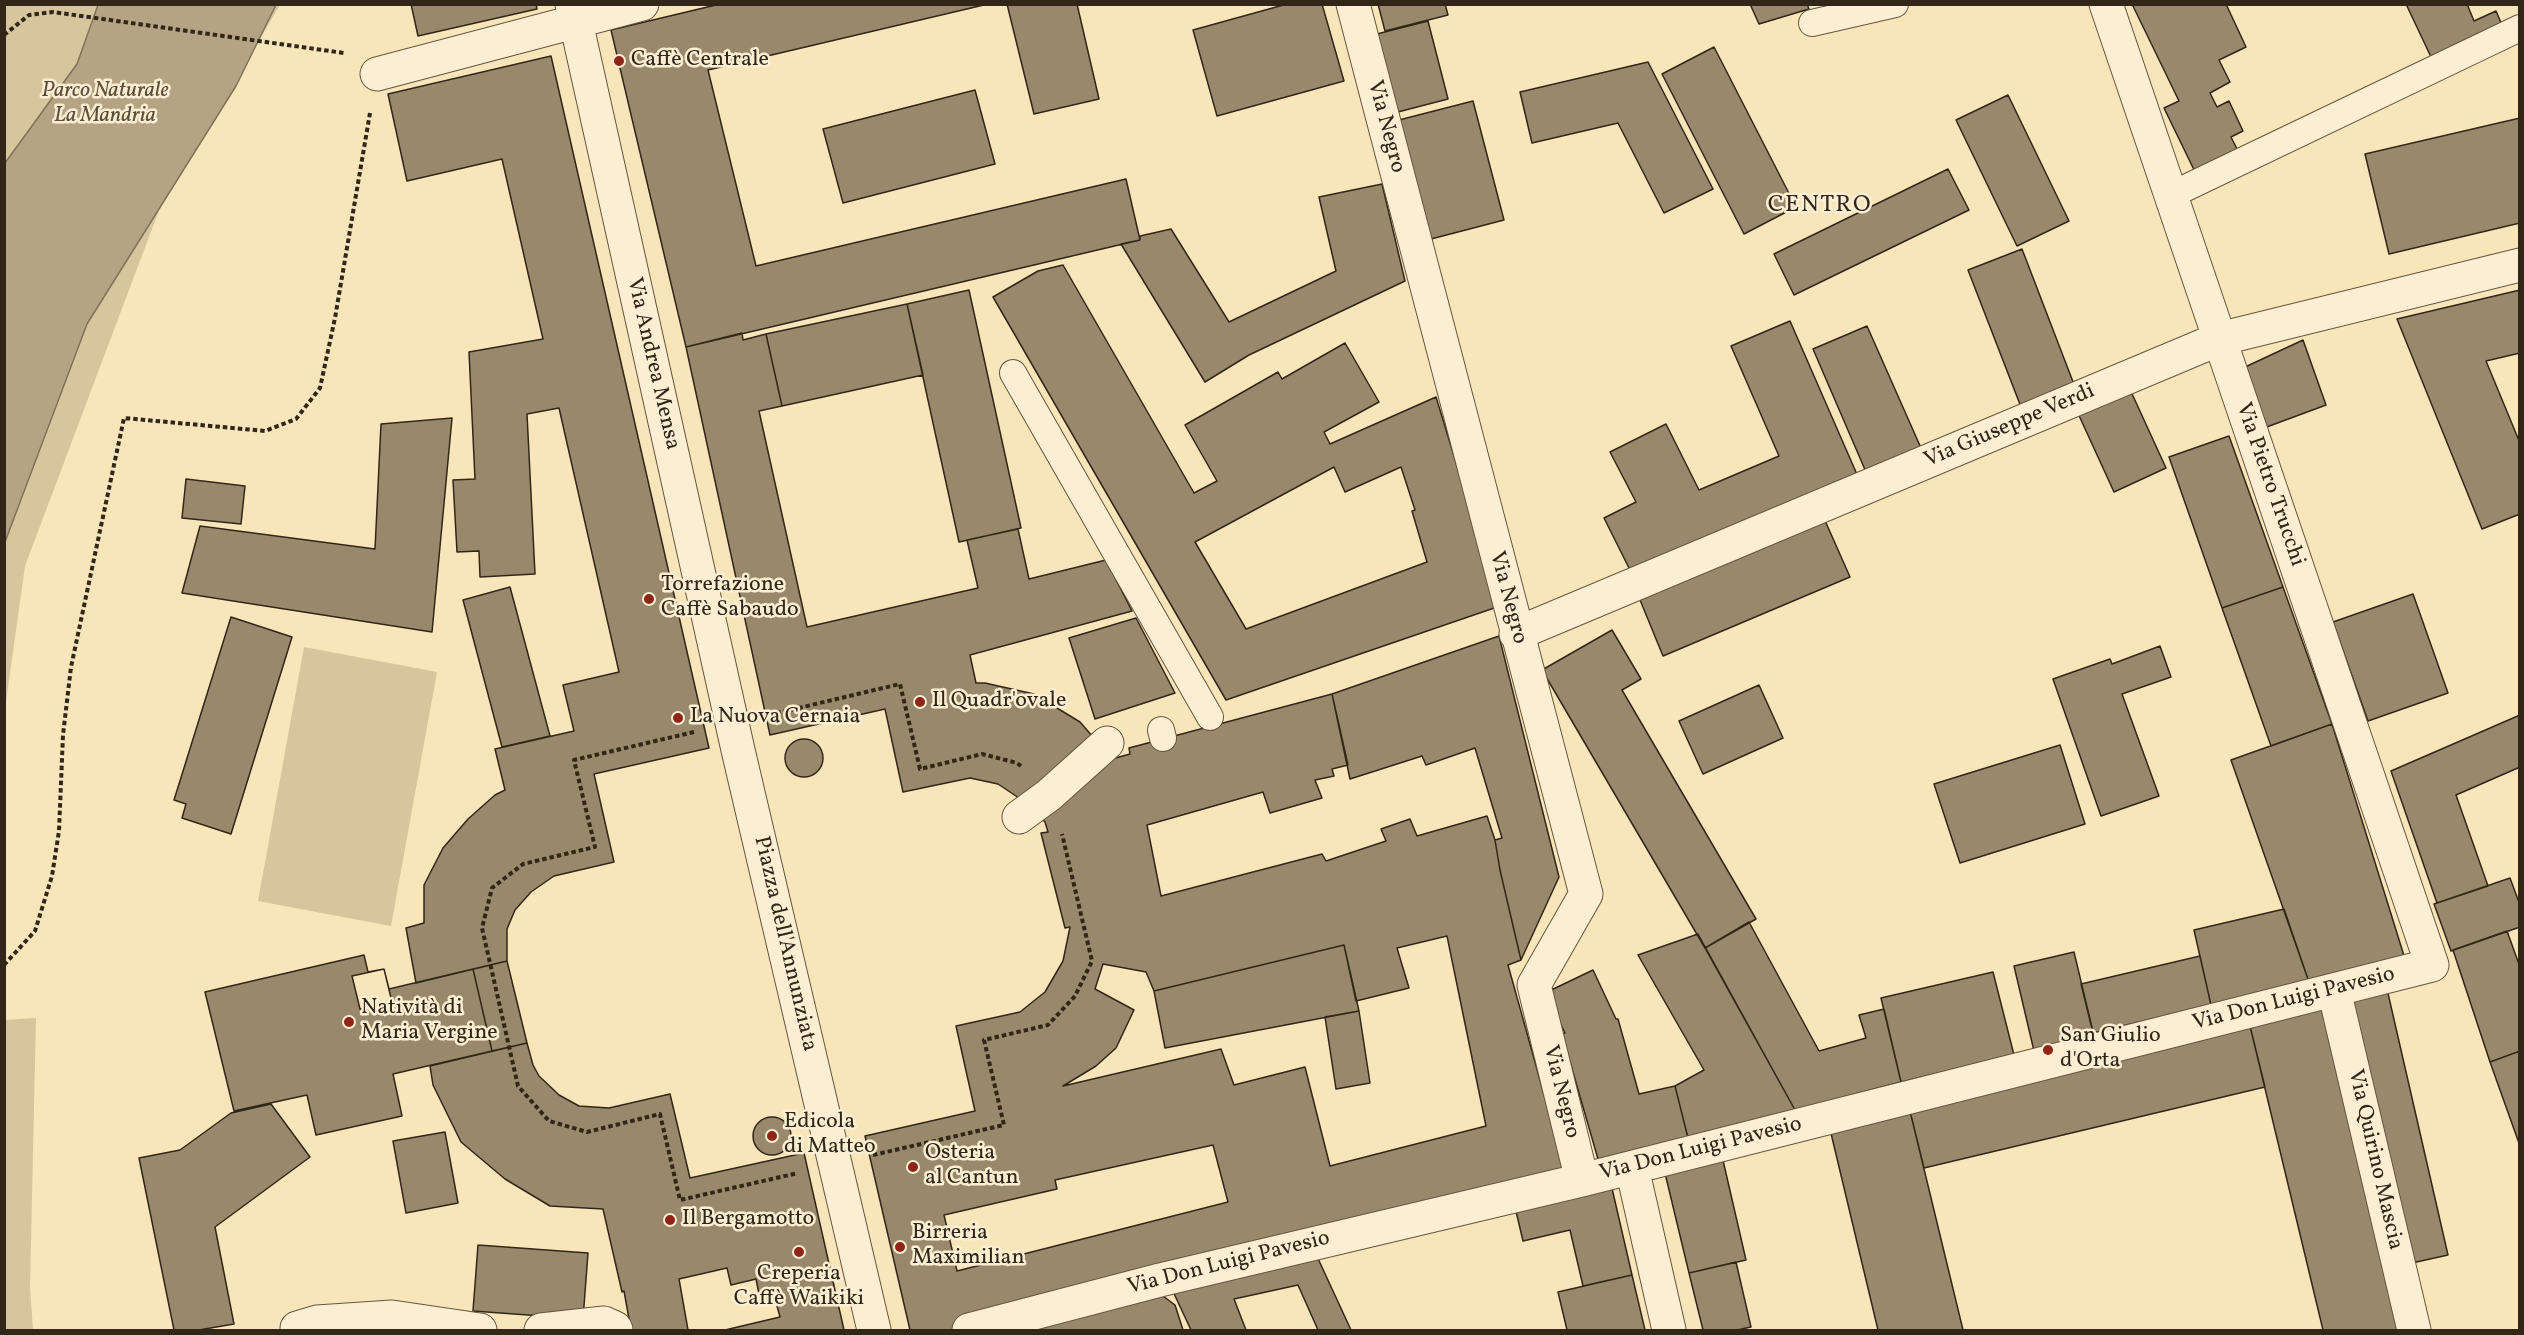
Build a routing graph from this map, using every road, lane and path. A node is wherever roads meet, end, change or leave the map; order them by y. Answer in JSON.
{"nodes":[{"id":1,"x":642,"y":4,"type":"edge"},
{"id":2,"x":1353,"y":4,"type":"edge"},
{"id":3,"x":1895,"y":4,"type":"edge"},
{"id":4,"x":2106,"y":4,"type":"edge"},
{"id":5,"x":574,"y":14,"type":"edge"},
{"id":6,"x":1812,"y":23,"type":"dead end"},
{"id":7,"x":2520,"y":28,"type":"edge"},
{"id":8,"x":4,"y":35,"type":"edge"},
{"id":9,"x":350,"y":54,"type":"dead end"},
{"id":10,"x":374,"y":89,"type":"joint"},
{"id":11,"x":2171,"y":195,"type":"junction"},
{"id":12,"x":2520,"y":265,"type":"edge"},
{"id":13,"x":2219,"y":339,"type":"junction"},
{"id":14,"x":1013,"y":373,"type":"dead end"},
{"id":15,"x":1516,"y":634,"type":"junction"},
{"id":16,"x":766,"y":716,"type":"dead end"},
{"id":17,"x":1210,"y":717,"type":"dead end"},
{"id":18,"x":718,"y":727,"type":"junction"},
{"id":19,"x":1107,"y":743,"type":"dead end"},
{"id":20,"x":1050,"y":795,"type":"junction"},
{"id":21,"x":1019,"y":817,"type":"dead end"},
{"id":22,"x":2432,"y":964,"type":"joint"},
{"id":23,"x":4,"y":965,"type":"edge"},
{"id":24,"x":2334,"y":990,"type":"junction"},
{"id":25,"x":870,"y":1156,"type":"dead end"},
{"id":26,"x":821,"y":1167,"type":"junction"},
{"id":27,"x":1632,"y":1168,"type":"junction"},
{"id":28,"x":1582,"y":1180,"type":"junction"},
{"id":29,"x":297,"y":1330,"type":"edge"},
{"id":30,"x":480,"y":1330,"type":"edge"},
{"id":31,"x":541,"y":1330,"type":"edge"},
{"id":32,"x":616,"y":1330,"type":"edge"},
{"id":33,"x":874,"y":1330,"type":"edge"},
{"id":34,"x":969,"y":1330,"type":"edge"},
{"id":35,"x":1669,"y":1330,"type":"edge"},
{"id":36,"x":2414,"y":1330,"type":"edge"}],
"edges":[{"from":1,"to":5,"type":"street"},
{"from":2,"to":15,"type":"street","name":"Via Negro"},
{"from":3,"to":6,"type":"lane"},
{"from":4,"to":11,"type":"street","name":"Via Pietro Trucchi"},
{"from":5,"to":10,"type":"street"},
{"from":5,"to":18,"type":"street","name":"Via Andrea Mensa"},
{"from":7,"to":11,"type":"lane"},
{"from":8,"to":9,"type":"path"},
{"from":10,"to":23,"type":"path"},
{"from":11,"to":13,"type":"street","name":"Via Pietro Trucchi"},
{"from":12,"to":13,"type":"street","name":"Via Giuseppe Verdi"},
{"from":13,"to":15,"type":"street","name":"Via Giuseppe Verdi"},
{"from":13,"to":22,"type":"street","name":"Via Pietro Trucchi"},
{"from":14,"to":17,"type":"lane"},
{"from":15,"to":28,"type":"street","name":"Via Negro"},
{"from":16,"to":20,"type":"path"},
{"from":18,"to":26,"type":"street","name":"Piazza dell'Annunziata"},
{"from":18,"to":26,"type":"path"},
{"from":19,"to":20,"type":"street"},
{"from":20,"to":21,"type":"street"},
{"from":20,"to":25,"type":"path"},
{"from":22,"to":24,"type":"street","name":"Via Don Luigi Pavesio"},
{"from":24,"to":27,"type":"street","name":"Via Don Luigi Pavesio"},
{"from":24,"to":36,"type":"street","name":"Via Quirino Mascia"},
{"from":26,"to":33,"type":"street"},
{"from":27,"to":28,"type":"street","name":"Via Don Luigi Pavesio"},
{"from":27,"to":35,"type":"street"},
{"from":28,"to":34,"type":"street","name":"Via Don Luigi Pavesio"},
{"from":29,"to":30,"type":"street"},
{"from":31,"to":32,"type":"street"}]}
